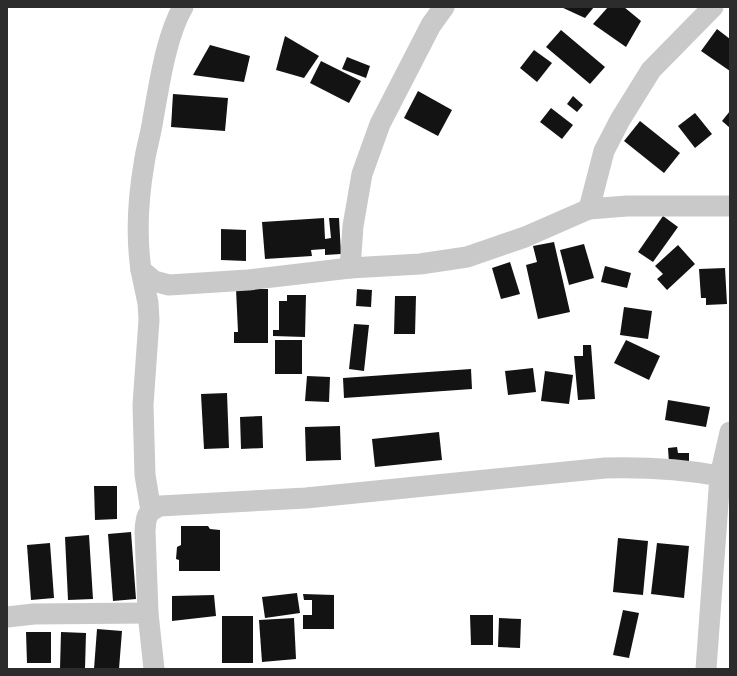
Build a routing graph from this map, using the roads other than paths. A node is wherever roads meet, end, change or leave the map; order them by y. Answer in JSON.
{"nodes":[{"id":1,"x":183,"y":7,"type":"edge"},
{"id":2,"x":444,"y":7,"type":"edge"},
{"id":3,"x":713,"y":7,"type":"edge"},
{"id":4,"x":730,"y":206,"type":"edge"},
{"id":5,"x":589,"y":209,"type":"junction"},
{"id":6,"x":350,"y":268,"type":"junction"},
{"id":7,"x":141,"y":270,"type":"junction"},
{"id":8,"x":730,"y":432,"type":"edge"},
{"id":9,"x":720,"y":476,"type":"junction"},
{"id":10,"x":151,"y":510,"type":"junction"},
{"id":11,"x":148,"y":613,"type":"junction"},
{"id":12,"x":7,"y":617,"type":"edge"},
{"id":13,"x":154,"y":669,"type":"edge"},
{"id":14,"x":706,"y":669,"type":"edge"}],
"edges":[{"from":1,"to":7,"type":"street"},
{"from":2,"to":6,"type":"street"},
{"from":3,"to":5,"type":"street"},
{"from":4,"to":5,"type":"street"},
{"from":5,"to":6,"type":"street"},
{"from":6,"to":7,"type":"street"},
{"from":7,"to":10,"type":"street"},
{"from":8,"to":9,"type":"street"},
{"from":9,"to":10,"type":"street"},
{"from":9,"to":14,"type":"street"},
{"from":10,"to":11,"type":"street"},
{"from":11,"to":12,"type":"street"},
{"from":11,"to":13,"type":"street"}]}
